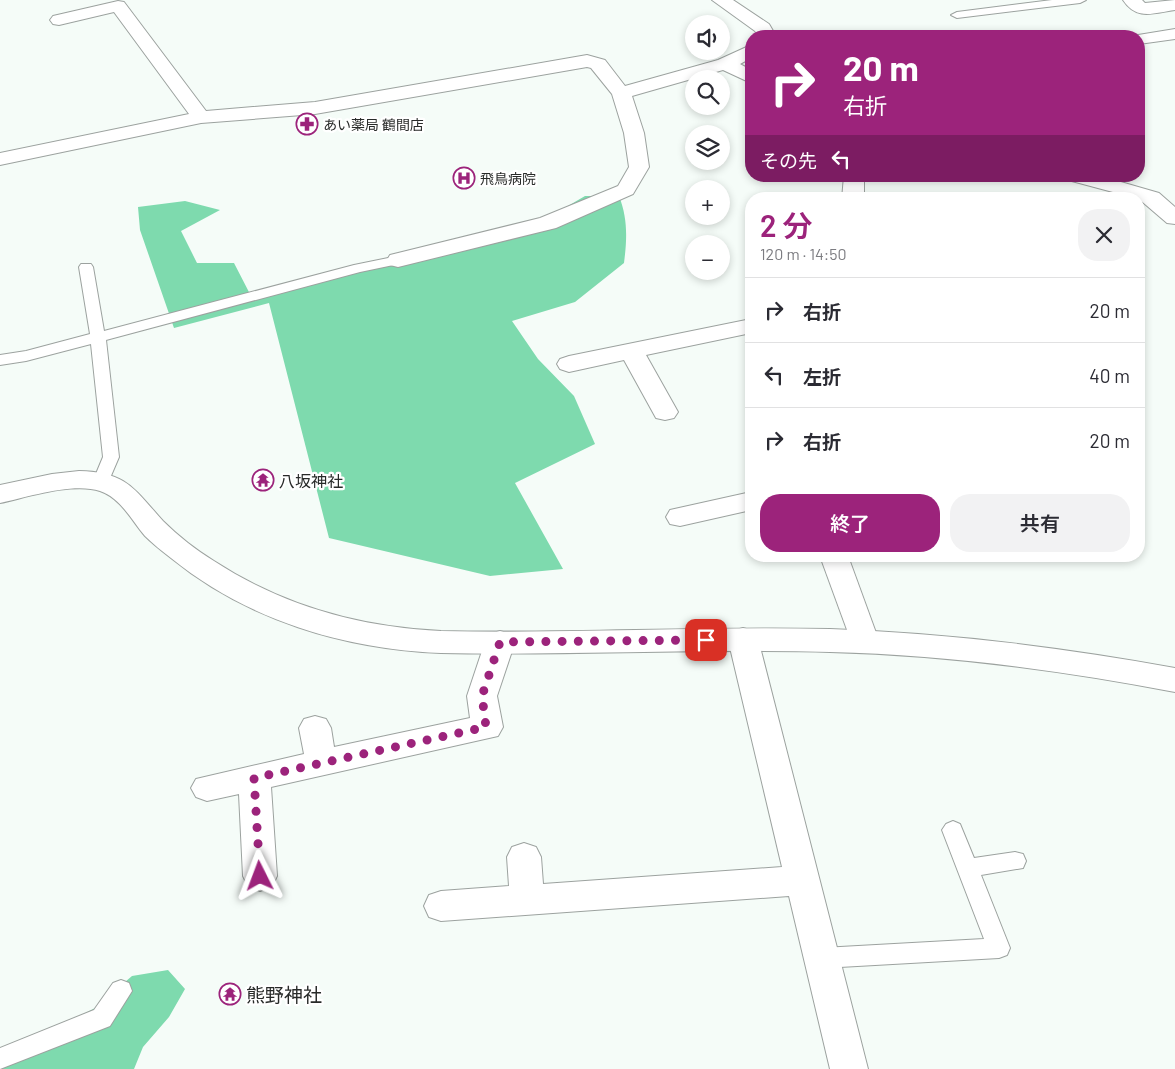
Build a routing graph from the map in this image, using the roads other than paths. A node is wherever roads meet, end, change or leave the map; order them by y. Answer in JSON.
{"nodes":[{"id":1,"x":721,"y":0,"type":"edge"},
{"id":2,"x":1080,"y":0,"type":"edge"},
{"id":3,"x":1132,"y":0,"type":"edge"},
{"id":4,"x":1175,"y":5,"type":"edge"},
{"id":5,"x":80,"y":7,"type":"edge"},
{"id":6,"x":979,"y":12,"type":"junction"},
{"id":7,"x":956,"y":15,"type":"dead end"},
{"id":8,"x":59,"y":20,"type":"dead end"},
{"id":9,"x":990,"y":22,"type":"dead end"},
{"id":10,"x":764,"y":30,"type":"edge"},
{"id":11,"x":1175,"y":34,"type":"edge"},
{"id":12,"x":1145,"y":38,"type":"edge"},
{"id":13,"x":745,"y":54,"type":"edge"},
{"id":14,"x":725,"y":64,"type":"junction"},
{"id":15,"x":745,"y":74,"type":"edge"},
{"id":16,"x":621,"y":93,"type":"junction"},
{"id":17,"x":201,"y":117,"type":"junction"},
{"id":18,"x":0,"y":159,"type":"edge"},
{"id":19,"x":1096,"y":182,"type":"edge"},
{"id":20,"x":1133,"y":192,"type":"edge"},
{"id":21,"x":1145,"y":195,"type":"edge"},
{"id":22,"x":1175,"y":218,"type":"edge"},
{"id":23,"x":398,"y":260,"type":"joint"},
{"id":24,"x":86,"y":266,"type":"dead end"},
{"id":25,"x":745,"y":327,"type":"edge"},
{"id":26,"x":98,"y":338,"type":"junction"},
{"id":27,"x":631,"y":351,"type":"junction"},
{"id":28,"x":0,"y":360,"type":"edge"},
{"id":29,"x":569,"y":364,"type":"dead end"},
{"id":30,"x":665,"y":412,"type":"dead end"},
{"id":31,"x":101,"y":481,"type":"junction"},
{"id":32,"x":0,"y":494,"type":"edge"},
{"id":33,"x":745,"y":502,"type":"edge"},
{"id":34,"x":680,"y":517,"type":"dead end"},
{"id":35,"x":836,"y":562,"type":"edge"},
{"id":36,"x":743,"y":639,"type":"junction"},
{"id":37,"x":864,"y":641,"type":"junction"},
{"id":38,"x":500,"y":642,"type":"junction"},
{"id":39,"x":1175,"y":680,"type":"edge"},
{"id":40,"x":315,"y":728,"type":"dead end"},
{"id":41,"x":321,"y":763,"type":"junction"},
{"id":42,"x":254,"y":778,"type":"junction"},
{"id":43,"x":207,"y":788,"type":"dead end"},
{"id":44,"x":953,"y":830,"type":"dead end"},
{"id":45,"x":524,"y":857,"type":"dead end"},
{"id":46,"x":1015,"y":861,"type":"dead end"},
{"id":47,"x":967,"y":868,"type":"junction"},
{"id":48,"x":260,"y":876,"type":"dead end"},
{"id":49,"x":803,"y":880,"type":"junction"},
{"id":50,"x":527,"y":900,"type":"junction"},
{"id":51,"x":441,"y":906,"type":"dead end"},
{"id":52,"x":822,"y":958,"type":"junction"},
{"id":53,"x":121,"y":991,"type":"dead end"},
{"id":54,"x":0,"y":1059,"type":"edge"},
{"id":55,"x":849,"y":1069,"type":"edge"}],
"edges":[{"from":1,"to":10,"type":"street"},
{"from":2,"to":6,"type":"lane"},
{"from":3,"to":4,"type":"street"},
{"from":5,"to":8,"type":"street"},
{"from":5,"to":17,"type":"street"},
{"from":6,"to":7,"type":"lane"},
{"from":6,"to":9,"type":"lane"},
{"from":11,"to":12,"type":"street"},
{"from":13,"to":14,"type":"street"},
{"from":14,"to":15,"type":"street"},
{"from":14,"to":16,"type":"street"},
{"from":16,"to":17,"type":"street"},
{"from":16,"to":23,"type":"street"},
{"from":17,"to":18,"type":"street"},
{"from":19,"to":20,"type":"street"},
{"from":21,"to":22,"type":"street"},
{"from":23,"to":26,"type":"lane"},
{"from":24,"to":26,"type":"lane"},
{"from":25,"to":27,"type":"street"},
{"from":26,"to":28,"type":"lane"},
{"from":26,"to":31,"type":"lane"},
{"from":27,"to":29,"type":"street"},
{"from":27,"to":30,"type":"street"},
{"from":31,"to":32,"type":"street"},
{"from":31,"to":38,"type":"street"},
{"from":33,"to":34,"type":"street"},
{"from":35,"to":37,"type":"street"},
{"from":36,"to":37,"type":"street"},
{"from":36,"to":38,"type":"street"},
{"from":36,"to":49,"type":"street"},
{"from":37,"to":39,"type":"street"},
{"from":38,"to":41,"type":"street"},
{"from":40,"to":41,"type":"street"},
{"from":41,"to":42,"type":"street"},
{"from":42,"to":43,"type":"street"},
{"from":42,"to":48,"type":"street"},
{"from":44,"to":47,"type":"lane"},
{"from":45,"to":50,"type":"street"},
{"from":46,"to":47,"type":"lane"},
{"from":47,"to":52,"type":"lane"},
{"from":49,"to":50,"type":"street"},
{"from":49,"to":52,"type":"street"},
{"from":50,"to":51,"type":"street"},
{"from":52,"to":55,"type":"street"},
{"from":53,"to":54,"type":"lane"}]}
